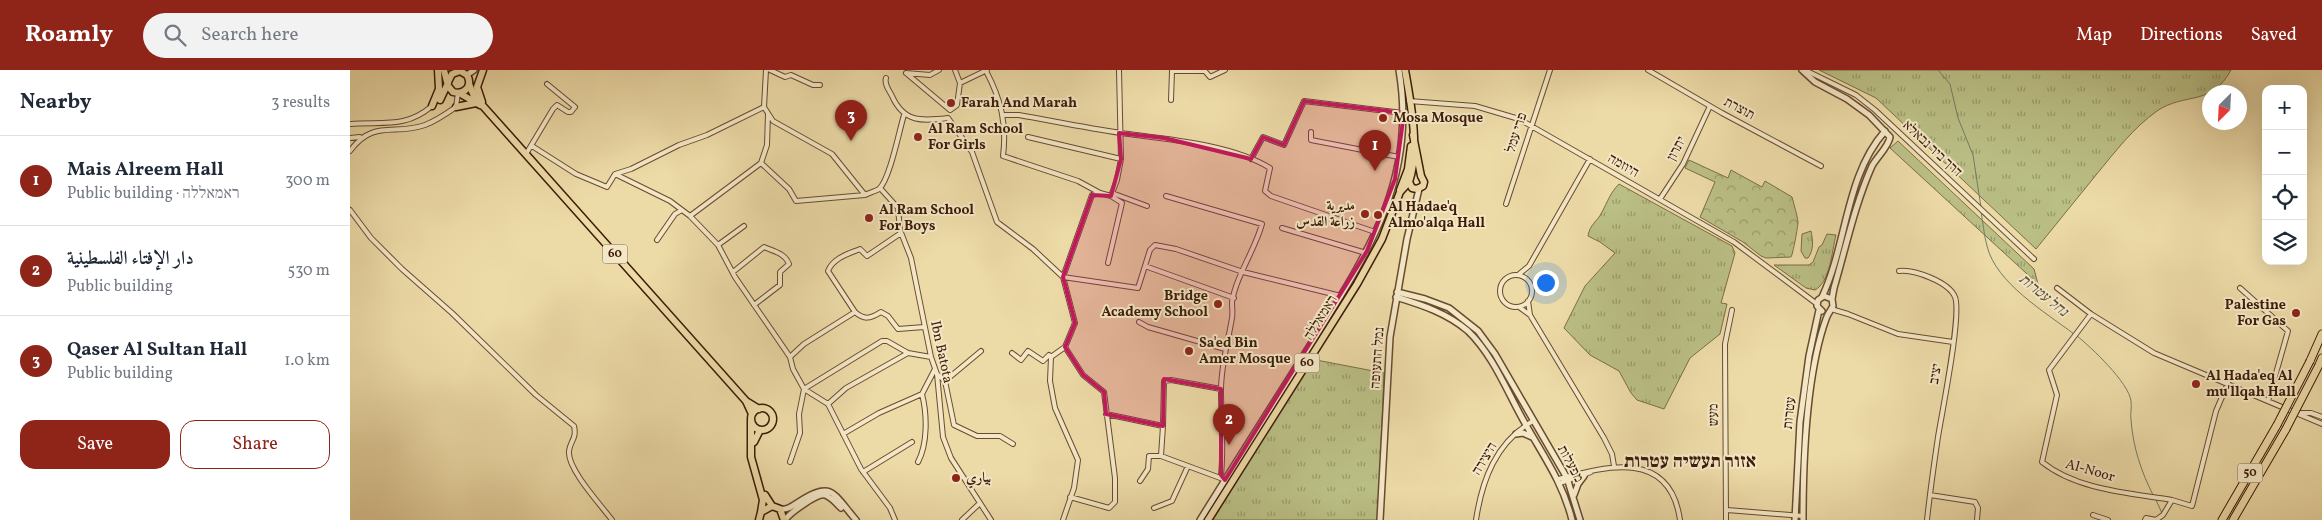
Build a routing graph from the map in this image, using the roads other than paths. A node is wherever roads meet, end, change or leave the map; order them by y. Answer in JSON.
{"nodes":[{"id":1,"x":438,"y":70,"type":"edge"},
{"id":2,"x":444,"y":70,"type":"edge"},
{"id":3,"x":474,"y":70,"type":"edge"},
{"id":4,"x":483,"y":70,"type":"edge"},
{"id":5,"x":766,"y":70,"type":"edge"},
{"id":6,"x":770,"y":70,"type":"edge"},
{"id":7,"x":940,"y":70,"type":"edge"},
{"id":8,"x":955,"y":70,"type":"edge"},
{"id":9,"x":986,"y":70,"type":"edge"},
{"id":10,"x":1119,"y":70,"type":"edge"},
{"id":11,"x":1204,"y":70,"type":"edge"},
{"id":12,"x":1225,"y":70,"type":"edge"},
{"id":13,"x":1399,"y":70,"type":"edge"},
{"id":14,"x":1405,"y":70,"type":"edge"},
{"id":15,"x":1550,"y":70,"type":"edge"},
{"id":16,"x":1648,"y":70,"type":"edge"},
{"id":17,"x":1803,"y":70,"type":"edge"},
{"id":18,"x":458,"y":71,"type":"edge"},
{"id":19,"x":906,"y":72,"type":"edge"},
{"id":20,"x":467,"y":75,"type":"junction"},
{"id":21,"x":886,"y":78,"type":"dead end"},
{"id":22,"x":448,"y":82,"type":"junction"},
{"id":23,"x":960,"y":83,"type":"junction"},
{"id":24,"x":470,"y":84,"type":"junction"},
{"id":25,"x":547,"y":84,"type":"dead end"},
{"id":26,"x":820,"y":85,"type":"dead end"},
{"id":27,"x":457,"y":93,"type":"junction"},
{"id":28,"x":440,"y":100,"type":"junction"},
{"id":29,"x":1171,"y":100,"type":"dead end"},
{"id":30,"x":1409,"y":102,"type":"junction"},
{"id":31,"x":477,"y":103,"type":"junction"},
{"id":32,"x":432,"y":106,"type":"junction"},
{"id":33,"x":1710,"y":106,"type":"junction"},
{"id":34,"x":456,"y":107,"type":"junction"},
{"id":35,"x":484,"y":107,"type":"junction"},
{"id":36,"x":764,"y":107,"type":"junction"},
{"id":37,"x":950,"y":110,"type":"junction"},
{"id":38,"x":768,"y":114,"type":"junction"},
{"id":39,"x":1404,"y":114,"type":"junction"},
{"id":40,"x":904,"y":115,"type":"junction"},
{"id":41,"x":1003,"y":115,"type":"junction"},
{"id":42,"x":948,"y":118,"type":"junction"},
{"id":43,"x":350,"y":124,"type":"edge"},
{"id":44,"x":1532,"y":126,"type":"junction"},
{"id":45,"x":1885,"y":131,"type":"junction"},
{"id":46,"x":1310,"y":132,"type":"dead end"},
{"id":47,"x":1119,"y":133,"type":"junction"},
{"id":48,"x":1413,"y":135,"type":"junction"},
{"id":49,"x":361,"y":137,"type":"junction"},
{"id":50,"x":1028,"y":137,"type":"dead end"},
{"id":51,"x":350,"y":138,"type":"edge"},
{"id":52,"x":532,"y":146,"type":"junction"},
{"id":53,"x":350,"y":151,"type":"edge"},
{"id":54,"x":526,"y":154,"type":"junction"},
{"id":55,"x":1399,"y":157,"type":"junction"},
{"id":56,"x":1121,"y":158,"type":"junction"},
{"id":57,"x":1252,"y":159,"type":"junction"},
{"id":58,"x":1590,"y":159,"type":"junction"},
{"id":59,"x":761,"y":163,"type":"junction"},
{"id":60,"x":1821,"y":166,"type":"dead end"},
{"id":61,"x":616,"y":174,"type":"junction"},
{"id":62,"x":1421,"y":176,"type":"junction"},
{"id":63,"x":1413,"y":184,"type":"junction"},
{"id":64,"x":880,"y":188,"type":"junction"},
{"id":65,"x":1100,"y":193,"type":"junction"},
{"id":66,"x":1111,"y":194,"type":"junction"},
{"id":67,"x":865,"y":195,"type":"junction"},
{"id":68,"x":1166,"y":196,"type":"dead end"},
{"id":69,"x":1660,"y":199,"type":"junction"},
{"id":70,"x":1397,"y":200,"type":"junction"},
{"id":71,"x":1506,"y":204,"type":"dead end"},
{"id":72,"x":1147,"y":206,"type":"dead end"},
{"id":73,"x":350,"y":210,"type":"edge"},
{"id":74,"x":682,"y":210,"type":"junction"},
{"id":75,"x":690,"y":216,"type":"junction"},
{"id":76,"x":744,"y":226,"type":"dead end"},
{"id":77,"x":1282,"y":228,"type":"dead end"},
{"id":78,"x":1376,"y":232,"type":"junction"},
{"id":79,"x":901,"y":233,"type":"junction"},
{"id":80,"x":658,"y":240,"type":"dead end"},
{"id":81,"x":718,"y":245,"type":"junction"},
{"id":82,"x":1366,"y":253,"type":"junction"},
{"id":83,"x":2034,"y":259,"type":"dead end"},
{"id":84,"x":1108,"y":263,"type":"dead end"},
{"id":85,"x":1145,"y":266,"type":"junction"},
{"id":86,"x":1529,"y":266,"type":"junction"},
{"id":87,"x":1899,"y":271,"type":"dead end"},
{"id":88,"x":733,"y":272,"type":"junction"},
{"id":89,"x":1243,"y":272,"type":"junction"},
{"id":90,"x":1518,"y":275,"type":"junction"},
{"id":91,"x":1063,"y":277,"type":"junction"},
{"id":92,"x":1528,"y":280,"type":"junction"},
{"id":93,"x":2057,"y":288,"type":"dead end"},
{"id":94,"x":2240,"y":288,"type":"dead end"},
{"id":95,"x":1397,"y":294,"type":"junction"},
{"id":96,"x":1341,"y":296,"type":"junction"},
{"id":97,"x":1234,"y":298,"type":"junction"},
{"id":98,"x":1528,"y":301,"type":"junction"},
{"id":99,"x":1832,"y":301,"type":"junction"},
{"id":100,"x":1819,"y":302,"type":"junction"},
{"id":101,"x":754,"y":305,"type":"junction"},
{"id":102,"x":1519,"y":307,"type":"junction"},
{"id":103,"x":1732,"y":310,"type":"dead end"},
{"id":104,"x":1830,"y":310,"type":"junction"},
{"id":105,"x":855,"y":312,"type":"junction"},
{"id":106,"x":1848,"y":314,"type":"junction"},
{"id":107,"x":2091,"y":314,"type":"junction"},
{"id":108,"x":1530,"y":315,"type":"junction"},
{"id":109,"x":1139,"y":322,"type":"dead end"},
{"id":110,"x":924,"y":327,"type":"junction"},
{"id":111,"x":2322,"y":334,"type":"edge"},
{"id":112,"x":1953,"y":342,"type":"junction"},
{"id":113,"x":1065,"y":347,"type":"junction"},
{"id":114,"x":1225,"y":349,"type":"junction"},
{"id":115,"x":982,"y":351,"type":"dead end"},
{"id":116,"x":1012,"y":352,"type":"dead end"},
{"id":117,"x":908,"y":353,"type":"junction"},
{"id":118,"x":790,"y":357,"type":"junction"},
{"id":119,"x":931,"y":357,"type":"junction"},
{"id":120,"x":1051,"y":357,"type":"junction"},
{"id":121,"x":2322,"y":358,"type":"edge"},
{"id":122,"x":935,"y":369,"type":"junction"},
{"id":123,"x":937,"y":374,"type":"junction"},
{"id":124,"x":945,"y":381,"type":"junction"},
{"id":125,"x":2228,"y":383,"type":"junction"},
{"id":126,"x":804,"y":389,"type":"junction"},
{"id":127,"x":1221,"y":389,"type":"junction"},
{"id":128,"x":922,"y":394,"type":"junction"},
{"id":129,"x":746,"y":401,"type":"junction"},
{"id":130,"x":2268,"y":401,"type":"junction"},
{"id":131,"x":828,"y":404,"type":"junction"},
{"id":132,"x":758,"y":409,"type":"junction"},
{"id":133,"x":2299,"y":413,"type":"junction"},
{"id":134,"x":1106,"y":414,"type":"junction"},
{"id":135,"x":2322,"y":417,"type":"edge"},
{"id":136,"x":752,"y":418,"type":"junction"},
{"id":137,"x":1533,"y":421,"type":"junction"},
{"id":138,"x":2322,"y":424,"type":"edge"},
{"id":139,"x":1526,"y":425,"type":"junction"},
{"id":140,"x":1163,"y":426,"type":"junction"},
{"id":141,"x":760,"y":430,"type":"junction"},
{"id":142,"x":843,"y":434,"type":"junction"},
{"id":143,"x":1516,"y":434,"type":"junction"},
{"id":144,"x":1534,"y":438,"type":"junction"},
{"id":145,"x":912,"y":442,"type":"dead end"},
{"id":146,"x":1013,"y":444,"type":"dead end"},
{"id":147,"x":1160,"y":456,"type":"junction"},
{"id":148,"x":790,"y":462,"type":"dead end"},
{"id":149,"x":918,"y":462,"type":"dead end"},
{"id":150,"x":1188,"y":466,"type":"junction"},
{"id":151,"x":1614,"y":466,"type":"junction"},
{"id":152,"x":1596,"y":470,"type":"junction"},
{"id":153,"x":863,"y":472,"type":"junction"},
{"id":154,"x":1584,"y":476,"type":"junction"},
{"id":155,"x":1567,"y":479,"type":"junction"},
{"id":156,"x":1225,"y":480,"type":"junction"},
{"id":157,"x":1140,"y":481,"type":"dead end"},
{"id":158,"x":1559,"y":481,"type":"junction"},
{"id":159,"x":1574,"y":495,"type":"junction"},
{"id":160,"x":1930,"y":495,"type":"junction"},
{"id":161,"x":1070,"y":497,"type":"junction"},
{"id":162,"x":809,"y":498,"type":"junction"},
{"id":163,"x":2172,"y":500,"type":"junction"},
{"id":164,"x":980,"y":503,"type":"junction"},
{"id":165,"x":772,"y":506,"type":"junction"},
{"id":166,"x":1154,"y":508,"type":"dead end"},
{"id":167,"x":780,"y":509,"type":"junction"},
{"id":168,"x":1727,"y":510,"type":"junction"},
{"id":169,"x":761,"y":512,"type":"junction"},
{"id":170,"x":2093,"y":515,"type":"dead end"},
{"id":171,"x":1795,"y":518,"type":"edge"},
{"id":172,"x":1803,"y":518,"type":"edge"},
{"id":173,"x":612,"y":520,"type":"edge"},
{"id":174,"x":759,"y":520,"type":"edge"},
{"id":175,"x":784,"y":520,"type":"edge"},
{"id":176,"x":855,"y":520,"type":"edge"},
{"id":177,"x":895,"y":520,"type":"edge"},
{"id":178,"x":962,"y":520,"type":"edge"},
{"id":179,"x":991,"y":520,"type":"edge"},
{"id":180,"x":1063,"y":520,"type":"edge"},
{"id":181,"x":1200,"y":520,"type":"edge"},
{"id":182,"x":1208,"y":520,"type":"edge"},
{"id":183,"x":1380,"y":520,"type":"edge"},
{"id":184,"x":1476,"y":520,"type":"edge"},
{"id":185,"x":1572,"y":520,"type":"edge"},
{"id":186,"x":1580,"y":520,"type":"edge"},
{"id":187,"x":1680,"y":520,"type":"edge"},
{"id":188,"x":1726,"y":520,"type":"edge"},
{"id":189,"x":1926,"y":520,"type":"edge"},
{"id":190,"x":1977,"y":520,"type":"edge"},
{"id":191,"x":2108,"y":520,"type":"edge"},
{"id":192,"x":2145,"y":520,"type":"edge"},
{"id":193,"x":2222,"y":520,"type":"edge"},
{"id":194,"x":2233,"y":520,"type":"edge"}],
"edges":[{"from":1,"to":32,"type":"highway"},
{"from":2,"to":22,"type":"highway","number":"60"},
{"from":3,"to":20,"type":"street"},
{"from":4,"to":35,"type":"highway"},
{"from":5,"to":36,"type":"street"},
{"from":6,"to":26,"type":"street"},
{"from":7,"to":19,"type":"street"},
{"from":8,"to":23,"type":"street"},
{"from":9,"to":23,"type":"street"},
{"from":9,"to":41,"type":"street"},
{"from":10,"to":47,"type":"street"},
{"from":11,"to":12,"type":"street"},
{"from":11,"to":29,"type":"street"},
{"from":13,"to":39,"type":"street"},
{"from":14,"to":30,"type":"highway","number":"60"},
{"from":15,"to":44,"type":"street","name":"פרי עמל"},
{"from":16,"to":33,"type":"street","name":"תוצרת"},
{"from":17,"to":45,"type":"street"},
{"from":17,"to":83,"type":"street","name":"דרך ביר נבאלא"},
{"from":18,"to":20,"type":"highway"},
{"from":18,"to":22,"type":"highway"},
{"from":19,"to":37,"type":"street"},
{"from":20,"to":24,"type":"highway","number":"60"},
{"from":21,"to":40,"type":"street"},
{"from":22,"to":27,"type":"highway","number":"60"},
{"from":22,"to":28,"type":"highway"},
{"from":23,"to":37,"type":"street"},
{"from":24,"to":27,"type":"highway"},
{"from":24,"to":35,"type":"highway","number":"60"},
{"from":25,"to":52,"type":"street"},
{"from":27,"to":28,"type":"highway"},
{"from":27,"to":31,"type":"highway","number":"60"},
{"from":27,"to":34,"type":"street"},
{"from":28,"to":32,"type":"street"},
{"from":30,"to":44,"type":"street","name":"היוזמה"},
{"from":30,"to":48,"type":"highway","number":"60"},
{"from":31,"to":34,"type":"highway"},
{"from":31,"to":35,"type":"highway","number":"60"},
{"from":32,"to":43,"type":"street"},
{"from":33,"to":60,"type":"street","name":"תוצרת"},
{"from":33,"to":69,"type":"street","name":"יתרון"},
{"from":34,"to":49,"type":"street"},
{"from":35,"to":54,"type":"highway","number":"60"},
{"from":36,"to":38,"type":"street"},
{"from":36,"to":61,"type":"street"},
{"from":37,"to":42,"type":"street"},
{"from":38,"to":59,"type":"street"},
{"from":38,"to":67,"type":"street"},
{"from":39,"to":55,"type":"street"},
{"from":39,"to":57,"type":"street"},
{"from":40,"to":42,"type":"street"},
{"from":40,"to":64,"type":"street"},
{"from":41,"to":47,"type":"street"},
{"from":41,"to":65,"type":"street"},
{"from":42,"to":91,"type":"street"},
{"from":44,"to":58,"type":"street","name":"היוזמה"},
{"from":44,"to":71,"type":"street","name":"פרי עמל"},
{"from":45,"to":99,"type":"street"},
{"from":45,"to":100,"type":"street","name":"עטרות"},
{"from":46,"to":55,"type":"street"},
{"from":47,"to":56,"type":"street"},
{"from":47,"to":57,"type":"street"},
{"from":48,"to":62,"type":"highway","number":"60"},
{"from":48,"to":63,"type":"highway","number":"60"},
{"from":48,"to":70,"type":"highway","number":"60"},
{"from":49,"to":51,"type":"street"},
{"from":49,"to":53,"type":"street"},
{"from":50,"to":56,"type":"street"},
{"from":52,"to":54,"type":"street"},
{"from":52,"to":61,"type":"street"},
{"from":54,"to":129,"type":"highway","number":"60"},
{"from":55,"to":78,"type":"street"},
{"from":56,"to":66,"type":"street"},
{"from":57,"to":78,"type":"street"},
{"from":58,"to":69,"type":"street","name":"היוזמה"},
{"from":58,"to":86,"type":"street"},
{"from":59,"to":67,"type":"street"},
{"from":59,"to":75,"type":"street"},
{"from":61,"to":74,"type":"street"},
{"from":62,"to":63,"type":"highway"},
{"from":62,"to":63,"type":"highway","number":"60"},
{"from":63,"to":70,"type":"highway","name":"ראמאללה","number":"60"},
{"from":63,"to":95,"type":"street","name":"נמל התעופה"},
{"from":64,"to":67,"type":"street"},
{"from":64,"to":79,"type":"street","name":"Ibn Batota"},
{"from":65,"to":66,"type":"street"},
{"from":65,"to":91,"type":"street"},
{"from":66,"to":72,"type":"street"},
{"from":66,"to":84,"type":"street"},
{"from":68,"to":89,"type":"street"},
{"from":69,"to":100,"type":"street","name":"היוזמה"},
{"from":70,"to":182,"type":"highway","name":"ראמאללה","number":"60"},
{"from":73,"to":173,"type":"street"},
{"from":74,"to":75,"type":"street"},
{"from":74,"to":80,"type":"street"},
{"from":75,"to":81,"type":"street"},
{"from":76,"to":81,"type":"street"},
{"from":77,"to":82,"type":"street"},
{"from":78,"to":82,"type":"street"},
{"from":79,"to":105,"type":"street"},
{"from":79,"to":110,"type":"street","name":"Ibn Batota"},
{"from":81,"to":88,"type":"street"},
{"from":82,"to":96,"type":"street"},
{"from":85,"to":89,"type":"street"},
{"from":85,"to":91,"type":"street"},
{"from":85,"to":97,"type":"street"},
{"from":86,"to":90,"type":"street"},
{"from":86,"to":92,"type":"street"},
{"from":87,"to":112,"type":"street","name":"יציב"},
{"from":88,"to":101,"type":"street"},
{"from":88,"to":101,"type":"street"},
{"from":89,"to":96,"type":"street"},
{"from":89,"to":97,"type":"street"},
{"from":90,"to":92,"type":"street"},
{"from":90,"to":102,"type":"street"},
{"from":91,"to":113,"type":"street"},
{"from":92,"to":98,"type":"street"},
{"from":93,"to":107,"type":"street"},
{"from":94,"to":130,"type":"street"},
{"from":95,"to":137,"type":"street","name":"מפעלות"},
{"from":95,"to":139,"type":"street","name":"מפעלות"},
{"from":95,"to":183,"type":"street","name":"נמל התעופה"},
{"from":96,"to":156,"type":"street"},
{"from":97,"to":114,"type":"street"},
{"from":98,"to":102,"type":"street"},
{"from":98,"to":108,"type":"street"},
{"from":99,"to":100,"type":"street"},
{"from":99,"to":104,"type":"street","name":"עטרות"},
{"from":99,"to":106,"type":"street"},
{"from":100,"to":104,"type":"street"},
{"from":100,"to":171,"type":"street","name":"עטרות"},
{"from":101,"to":118,"type":"street"},
{"from":102,"to":108,"type":"street"},
{"from":103,"to":168,"type":"street","name":"מעש"},
{"from":104,"to":106,"type":"street"},
{"from":104,"to":172,"type":"street","name":"עטרות"},
{"from":105,"to":110,"type":"street"},
{"from":105,"to":118,"type":"street"},
{"from":106,"to":112,"type":"street"},
{"from":107,"to":125,"type":"street"},
{"from":107,"to":163,"type":"street","name":"Al-Noor"},
{"from":108,"to":151,"type":"street"},
{"from":109,"to":114,"type":"street"},
{"from":110,"to":119,"type":"street","name":"Ibn Batota"},
{"from":111,"to":193,"type":"highway","number":"50","bridge":true},
{"from":112,"to":160,"type":"street","name":"יציב"},
{"from":113,"to":120,"type":"street"},
{"from":113,"to":134,"type":"street"},
{"from":114,"to":127,"type":"street"},
{"from":115,"to":124,"type":"street"},
{"from":116,"to":120,"type":"street"},
{"from":117,"to":119,"type":"street"},
{"from":117,"to":126,"type":"street"},
{"from":117,"to":131,"type":"street"},
{"from":118,"to":126,"type":"street"},
{"from":119,"to":122,"type":"street","name":"Ibn Batota"},
{"from":120,"to":161,"type":"street"},
{"from":121,"to":194,"type":"highway","number":"50","bridge":true},
{"from":122,"to":123,"type":"street","name":"Ibn Batota"},
{"from":122,"to":128,"type":"street"},
{"from":123,"to":124,"type":"street"},
{"from":123,"to":164,"type":"street","name":"Ibn Batota"},
{"from":124,"to":146,"type":"street"},
{"from":125,"to":130,"type":"street"},
{"from":125,"to":163,"type":"street"},
{"from":126,"to":131,"type":"street"},
{"from":126,"to":148,"type":"street"},
{"from":127,"to":140,"type":"street"},
{"from":127,"to":156,"type":"street"},
{"from":128,"to":142,"type":"street"},
{"from":128,"to":149,"type":"street"},
{"from":129,"to":132,"type":"highway","number":"60"},
{"from":129,"to":136,"type":"highway","number":"60"},
{"from":130,"to":133,"type":"street"},
{"from":131,"to":142,"type":"street"},
{"from":132,"to":136,"type":"highway"},
{"from":132,"to":141,"type":"highway","number":"60"},
{"from":133,"to":135,"type":"street"},
{"from":133,"to":138,"type":"street"},
{"from":134,"to":140,"type":"street"},
{"from":134,"to":161,"type":"street"},
{"from":136,"to":141,"type":"highway","number":"60"},
{"from":136,"to":169,"type":"highway","number":"60"},
{"from":137,"to":139,"type":"street","name":"היצירה"},
{"from":137,"to":155,"type":"street","name":"מפעלות"},
{"from":139,"to":143,"type":"street","name":"היצירה"},
{"from":139,"to":144,"type":"street","name":"מפעלות"},
{"from":140,"to":147,"type":"street"},
{"from":141,"to":165,"type":"highway","number":"60"},
{"from":142,"to":153,"type":"street"},
{"from":143,"to":144,"type":"street"},
{"from":143,"to":184,"type":"street","name":"היצירה"},
{"from":144,"to":158,"type":"street","name":"מפעלות"},
{"from":145,"to":153,"type":"street"},
{"from":147,"to":150,"type":"street"},
{"from":147,"to":157,"type":"street"},
{"from":150,"to":156,"type":"street"},
{"from":150,"to":166,"type":"street"},
{"from":151,"to":152,"type":"street"},
{"from":151,"to":187,"type":"street"},
{"from":152,"to":154,"type":"street"},
{"from":152,"to":155,"type":"street"},
{"from":153,"to":177,"type":"street"},
{"from":154,"to":155,"type":"street"},
{"from":154,"to":159,"type":"street"},
{"from":155,"to":158,"type":"street"},
{"from":155,"to":159,"type":"street","name":"מפעלות"},
{"from":156,"to":181,"type":"street"},
{"from":158,"to":185,"type":"street","name":"מפעלות"},
{"from":159,"to":186,"type":"street","name":"מפעלות"},
{"from":160,"to":189,"type":"street","name":"יציב"},
{"from":160,"to":190,"type":"street"},
{"from":161,"to":180,"type":"street"},
{"from":162,"to":167,"type":"street"},
{"from":162,"to":175,"type":"street"},
{"from":162,"to":176,"type":"street"},
{"from":163,"to":192,"type":"street"},
{"from":164,"to":178,"type":"street"},
{"from":164,"to":179,"type":"street","name":"Ibn Batota"},
{"from":165,"to":167,"type":"highway"},
{"from":165,"to":169,"type":"highway"},
{"from":167,"to":175,"type":"highway"},
{"from":168,"to":171,"type":"street"},
{"from":168,"to":188,"type":"street","name":"מעש"},
{"from":169,"to":174,"type":"highway","number":"60"},
{"from":170,"to":191,"type":"street"},
{"from":171,"to":172,"type":"street"}]}
